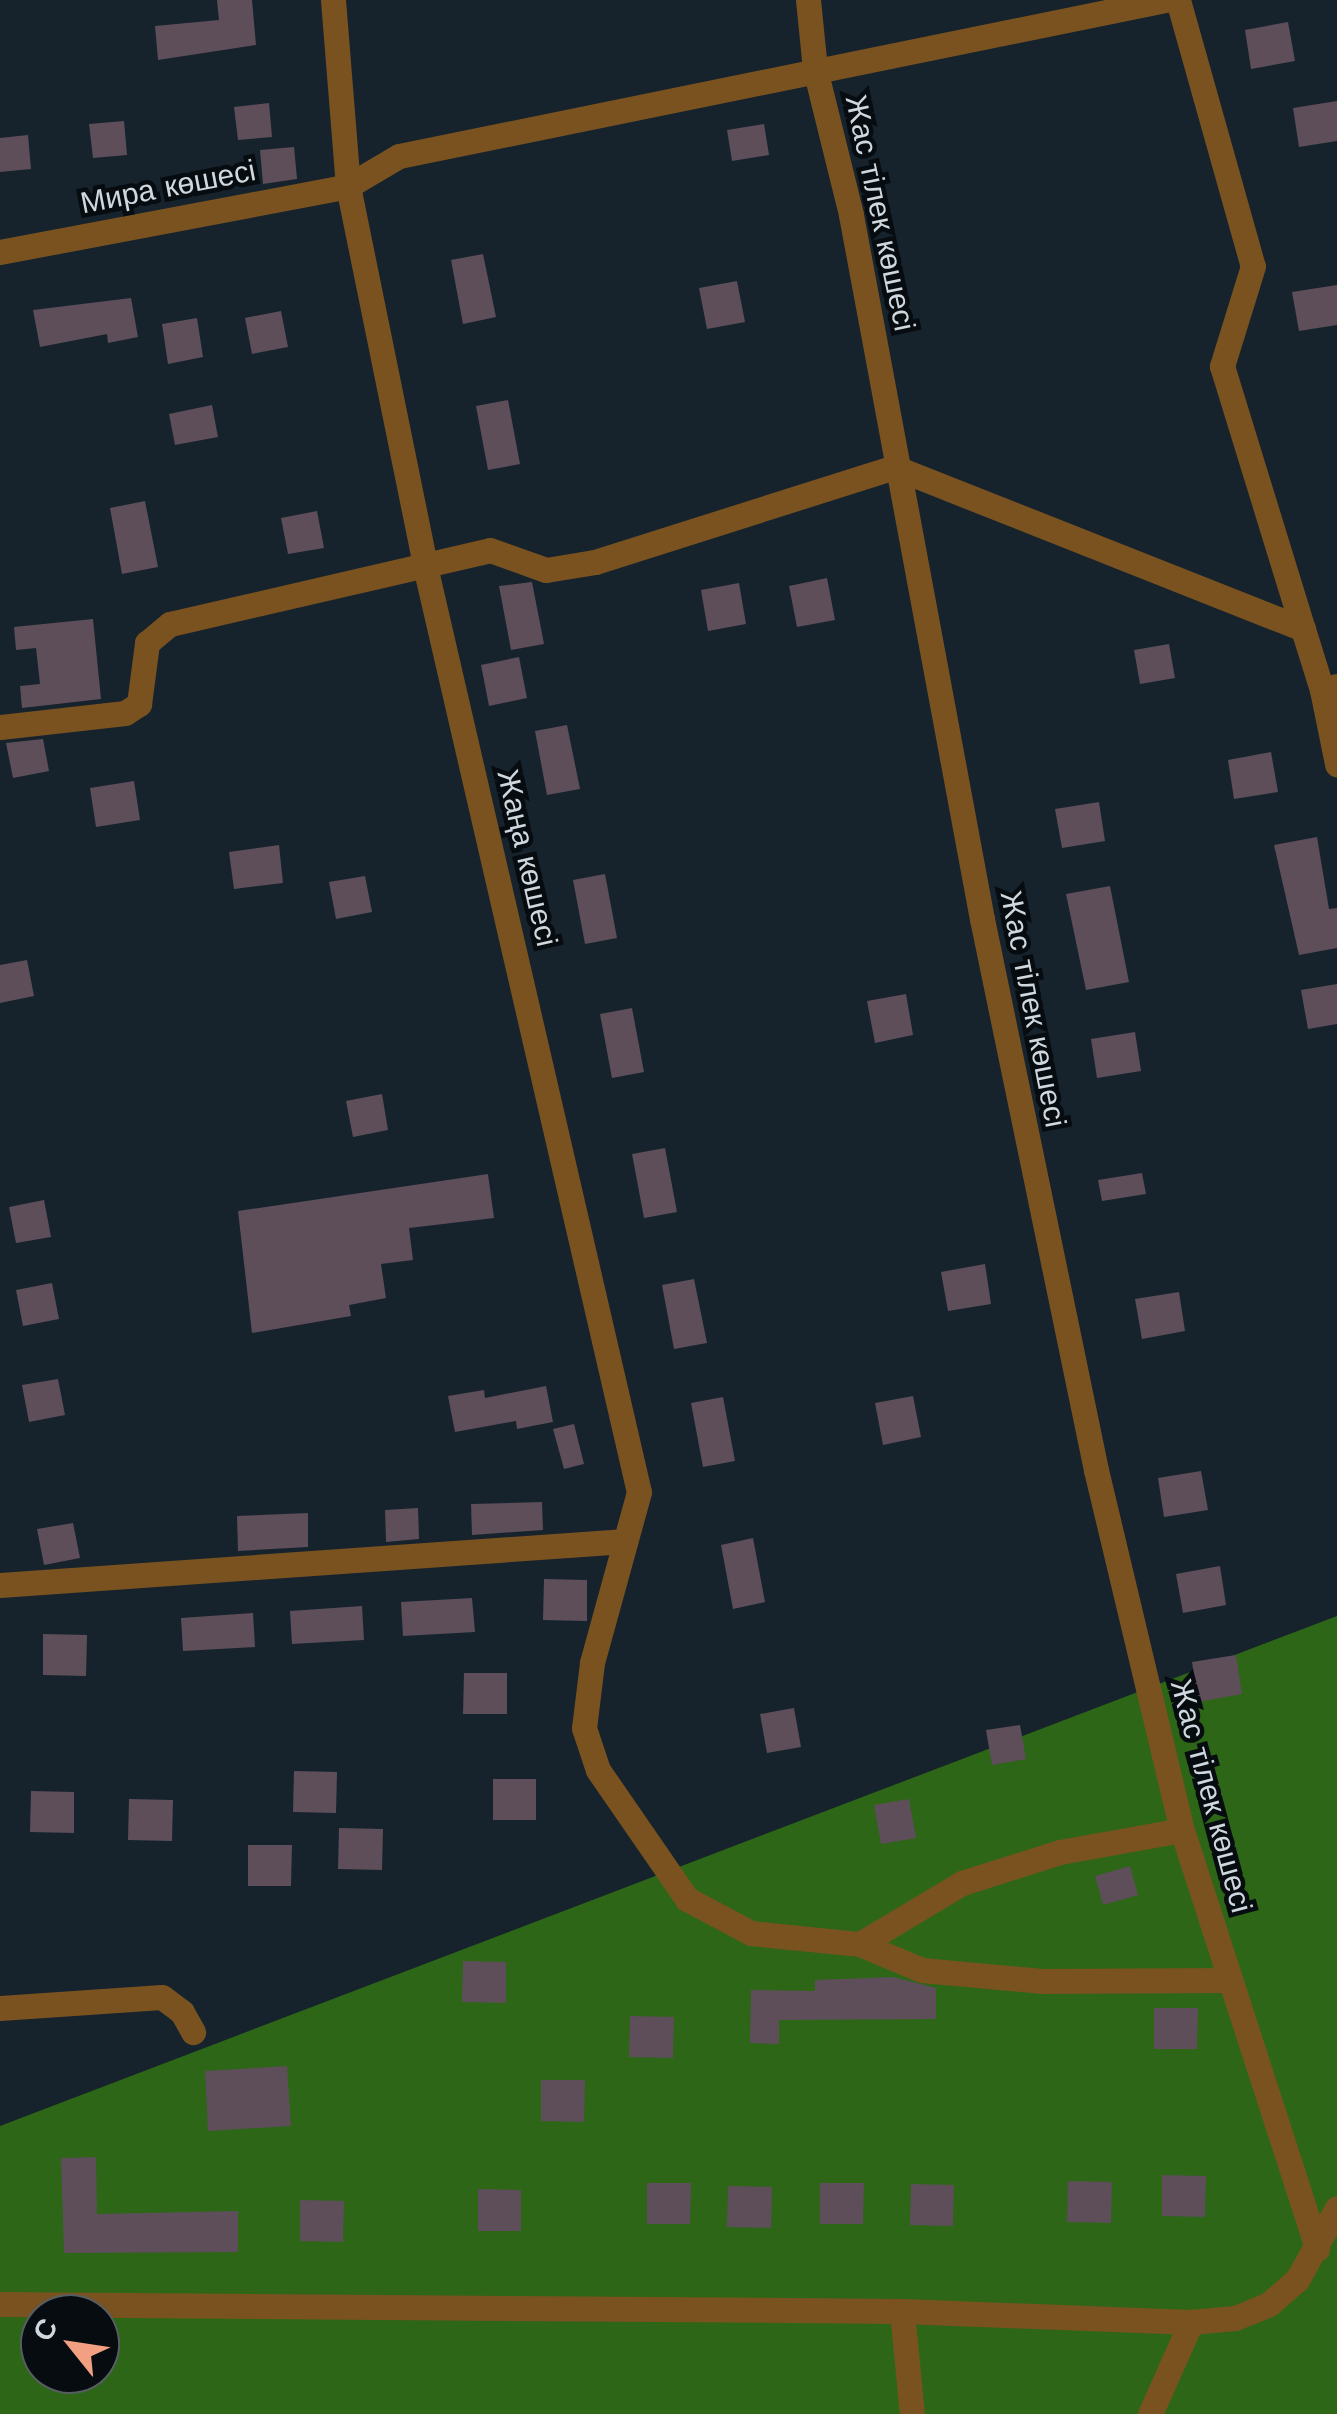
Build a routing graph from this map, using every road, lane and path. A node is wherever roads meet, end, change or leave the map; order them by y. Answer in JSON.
{"nodes":[{"id":1,"x":332,"y":0,"type":"edge"},
{"id":2,"x":808,"y":0,"type":"edge"},
{"id":3,"x":1165,"y":0,"type":"edge"},
{"id":4,"x":1178,"y":0,"type":"edge"},
{"id":5,"x":816,"y":69,"type":"junction"},
{"id":6,"x":348,"y":186,"type":"junction"},
{"id":7,"x":0,"y":252,"type":"edge"},
{"id":8,"x":894,"y":467,"type":"junction"},
{"id":9,"x":425,"y":566,"type":"junction"},
{"id":10,"x":1303,"y":629,"type":"junction"},
{"id":11,"x":1330,"y":688,"type":"edge"},
{"id":12,"x":0,"y":727,"type":"edge"},
{"id":13,"x":1337,"y":764,"type":"edge"},
{"id":14,"x":625,"y":1541,"type":"junction"},
{"id":15,"x":0,"y":1585,"type":"edge"},
{"id":16,"x":1182,"y":1830,"type":"junction"},
{"id":17,"x":860,"y":1944,"type":"junction"},
{"id":18,"x":1230,"y":1980,"type":"junction"},
{"id":19,"x":0,"y":2008,"type":"edge"},
{"id":20,"x":194,"y":2032,"type":"dead end"},
{"id":21,"x":1337,"y":2208,"type":"edge"},
{"id":22,"x":1317,"y":2249,"type":"junction"},
{"id":23,"x":0,"y":2304,"type":"edge"},
{"id":24,"x":902,"y":2311,"type":"junction"},
{"id":25,"x":1191,"y":2322,"type":"junction"},
{"id":26,"x":912,"y":2414,"type":"edge"},
{"id":27,"x":1150,"y":2414,"type":"edge"}],
"edges":[{"from":1,"to":6,"type":"street","name":"Жаңа көшесі"},
{"from":2,"to":5,"type":"street","name":"Жас тілек көшесі"},
{"from":3,"to":5,"type":"street","name":"Мира көшесі"},
{"from":4,"to":10,"type":"street"},
{"from":5,"to":6,"type":"street","name":"Мира көшесі"},
{"from":5,"to":8,"type":"street","name":"Жас тілек көшесі"},
{"from":6,"to":7,"type":"street","name":"Мира көшесі"},
{"from":6,"to":9,"type":"street","name":"Жаңа көшесі"},
{"from":8,"to":9,"type":"street"},
{"from":8,"to":10,"type":"street"},
{"from":8,"to":16,"type":"street","name":"Жас тілек көшесі"},
{"from":9,"to":12,"type":"street"},
{"from":9,"to":14,"type":"street","name":"Жаңа көшесі"},
{"from":10,"to":11,"type":"street"},
{"from":11,"to":13,"type":"street"},
{"from":14,"to":15,"type":"street"},
{"from":14,"to":17,"type":"street","name":"Жаңа көшесі"},
{"from":16,"to":17,"type":"street"},
{"from":16,"to":18,"type":"street","name":"Жас тілек көшесі"},
{"from":17,"to":18,"type":"street","name":"Жаңа көшесі"},
{"from":18,"to":22,"type":"street","name":"Жас тілек көшесі"},
{"from":19,"to":20,"type":"street"},
{"from":21,"to":22,"type":"street"},
{"from":22,"to":25,"type":"street"},
{"from":23,"to":24,"type":"street"},
{"from":24,"to":25,"type":"street"},
{"from":24,"to":26,"type":"street"},
{"from":25,"to":27,"type":"street"}]}
